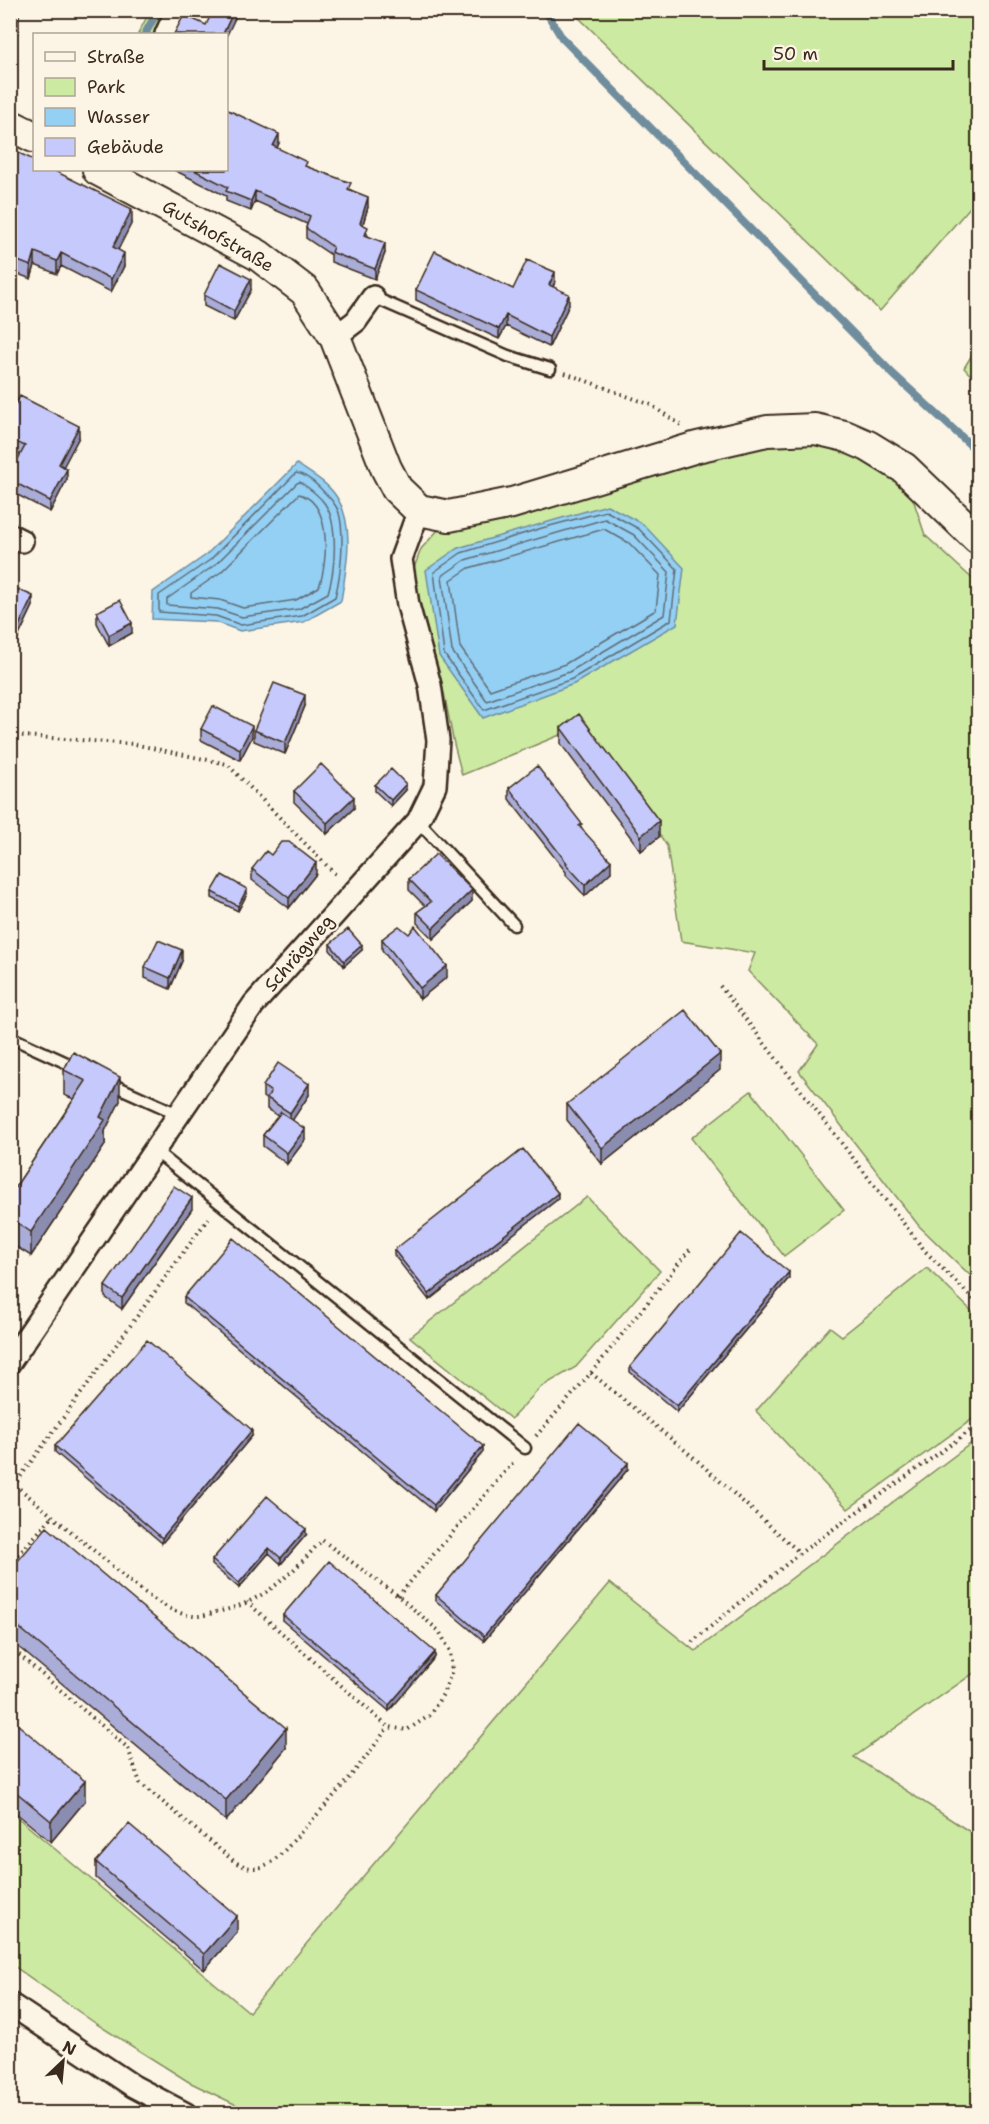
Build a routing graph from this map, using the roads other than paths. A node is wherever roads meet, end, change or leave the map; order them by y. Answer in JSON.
{"nodes":[{"id":1,"x":177,"y":10,"type":"edge"},
{"id":2,"x":166,"y":33,"type":"edge"},
{"id":3,"x":10,"y":125,"type":"edge"},
{"id":4,"x":33,"y":136,"type":"edge"},
{"id":5,"x":101,"y":171,"type":"edge"},
{"id":6,"x":373,"y":297,"type":"joint"},
{"id":7,"x":335,"y":337,"type":"junction"},
{"id":8,"x":550,"y":369,"type":"road end"},
{"id":9,"x":419,"y":510,"type":"junction"},
{"id":10,"x":978,"y":539,"type":"edge"},
{"id":11,"x":418,"y":821,"type":"junction"},
{"id":12,"x":514,"y":925,"type":"dead end"},
{"id":13,"x":10,"y":1037,"type":"edge"},
{"id":14,"x":178,"y":1114,"type":"junction"},
{"id":15,"x":154,"y":1150,"type":"junction"},
{"id":16,"x":10,"y":1362,"type":"edge"},
{"id":17,"x":525,"y":1448,"type":"road end"},
{"id":18,"x":10,"y":2004,"type":"edge"},
{"id":19,"x":186,"y":2114,"type":"edge"}],
"edges":[{"from":1,"to":2,"type":"street"},
{"from":3,"to":4,"type":"street"},
{"from":5,"to":7,"type":"street","name":"Gutshofstraße"},
{"from":6,"to":7,"type":"street"},
{"from":6,"to":8,"type":"lane"},
{"from":7,"to":9,"type":"street","name":"Gutshofstraße"},
{"from":9,"to":10,"type":"street"},
{"from":9,"to":11,"type":"street","name":"Schrägweg"},
{"from":11,"to":12,"type":"lane"},
{"from":11,"to":14,"type":"street","name":"Schrägweg"},
{"from":13,"to":14,"type":"lane"},
{"from":14,"to":15,"type":"street","name":"Schrägweg"},
{"from":15,"to":16,"type":"street","name":"Schrägweg"},
{"from":15,"to":17,"type":"lane"},
{"from":18,"to":19,"type":"street"}]}
